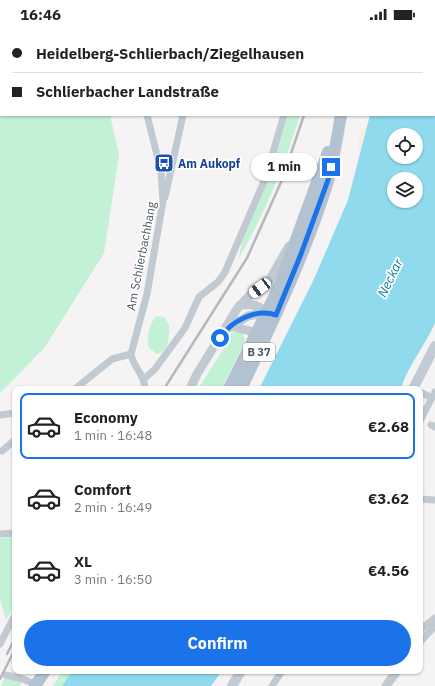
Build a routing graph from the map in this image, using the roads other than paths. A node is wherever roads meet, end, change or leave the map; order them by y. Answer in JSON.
{"nodes":[{"id":1,"x":147,"y":116,"type":"edge"},
{"id":2,"x":183,"y":116,"type":"edge"},
{"id":3,"x":284,"y":116,"type":"edge"},
{"id":4,"x":340,"y":120,"type":"edge"},
{"id":5,"x":163,"y":201,"type":"junction"},
{"id":6,"x":297,"y":235,"type":"junction"},
{"id":7,"x":240,"y":305,"type":"junction"},
{"id":8,"x":272,"y":314,"type":"junction"},
{"id":9,"x":228,"y":328,"type":"junction"},
{"id":10,"x":256,"y":338,"type":"junction"},
{"id":11,"x":435,"y":346,"type":"edge"},
{"id":12,"x":130,"y":354,"type":"junction"},
{"id":13,"x":144,"y":379,"type":"junction"},
{"id":14,"x":80,"y":386,"type":"edge"},
{"id":15,"x":145,"y":386,"type":"edge"},
{"id":16,"x":191,"y":386,"type":"edge"},
{"id":17,"x":231,"y":386,"type":"edge"},
{"id":18,"x":243,"y":386,"type":"edge"},
{"id":19,"x":417,"y":386,"type":"edge"},
{"id":20,"x":423,"y":392,"type":"edge"},
{"id":21,"x":433,"y":395,"type":"edge"},
{"id":22,"x":12,"y":414,"type":"edge"},
{"id":23,"x":0,"y":415,"type":"edge"},
{"id":24,"x":423,"y":415,"type":"edge"},
{"id":25,"x":12,"y":443,"type":"edge"},
{"id":26,"x":2,"y":451,"type":"dead end"},
{"id":27,"x":423,"y":497,"type":"edge"},
{"id":28,"x":435,"y":500,"type":"edge"},
{"id":29,"x":12,"y":533,"type":"edge"},
{"id":30,"x":0,"y":534,"type":"edge"},
{"id":31,"x":435,"y":617,"type":"edge"},
{"id":32,"x":12,"y":621,"type":"edge"},
{"id":33,"x":423,"y":622,"type":"edge"},
{"id":34,"x":435,"y":626,"type":"edge"},
{"id":35,"x":423,"y":627,"type":"edge"},
{"id":36,"x":423,"y":639,"type":"edge"},
{"id":37,"x":0,"y":644,"type":"edge"},
{"id":38,"x":43,"y":674,"type":"edge"},
{"id":39,"x":239,"y":674,"type":"edge"},
{"id":40,"x":280,"y":674,"type":"edge"},
{"id":41,"x":395,"y":674,"type":"edge"},
{"id":42,"x":6,"y":675,"type":"dead end"},
{"id":43,"x":35,"y":686,"type":"edge"},
{"id":44,"x":232,"y":686,"type":"edge"},
{"id":45,"x":272,"y":686,"type":"edge"},
{"id":46,"x":386,"y":686,"type":"edge"}],
"edges":[{"from":1,"to":5,"type":"street","name":"Am Schlierbachhang"},
{"from":2,"to":5,"type":"street"},
{"from":3,"to":13,"type":"street"},
{"from":4,"to":6,"type":"main road","number":"B 37"},
{"from":4,"to":8,"type":"main road","number":"B 37"},
{"from":5,"to":12,"type":"street","name":"Am Schlierbachhang"},
{"from":6,"to":7,"type":"street"},
{"from":6,"to":8,"type":"main road","number":"B 37"},
{"from":7,"to":8,"type":"street"},
{"from":7,"to":9,"type":"street"},
{"from":8,"to":9,"type":"street"},
{"from":8,"to":10,"type":"main road","number":"B 37"},
{"from":8,"to":18,"type":"main road","number":"B 37"},
{"from":9,"to":10,"type":"street"},
{"from":9,"to":16,"type":"street"},
{"from":10,"to":17,"type":"main road","number":"B 37"},
{"from":11,"to":19,"type":"main road"},
{"from":12,"to":13,"type":"street"},
{"from":12,"to":14,"type":"street"},
{"from":13,"to":15,"type":"street"},
{"from":20,"to":21,"type":"street"},
{"from":21,"to":24,"type":"street"},
{"from":22,"to":23,"type":"street"},
{"from":25,"to":26,"type":"street"},
{"from":27,"to":28,"type":"street"},
{"from":29,"to":30,"type":"street"},
{"from":31,"to":33,"type":"street"},
{"from":31,"to":35,"type":"street"},
{"from":32,"to":37,"type":"street"},
{"from":34,"to":36,"type":"street"},
{"from":38,"to":43,"type":"main road"},
{"from":39,"to":44,"type":"main road"},
{"from":40,"to":45,"type":"street"},
{"from":41,"to":46,"type":"street"},
{"from":42,"to":43,"type":"street"}]}
